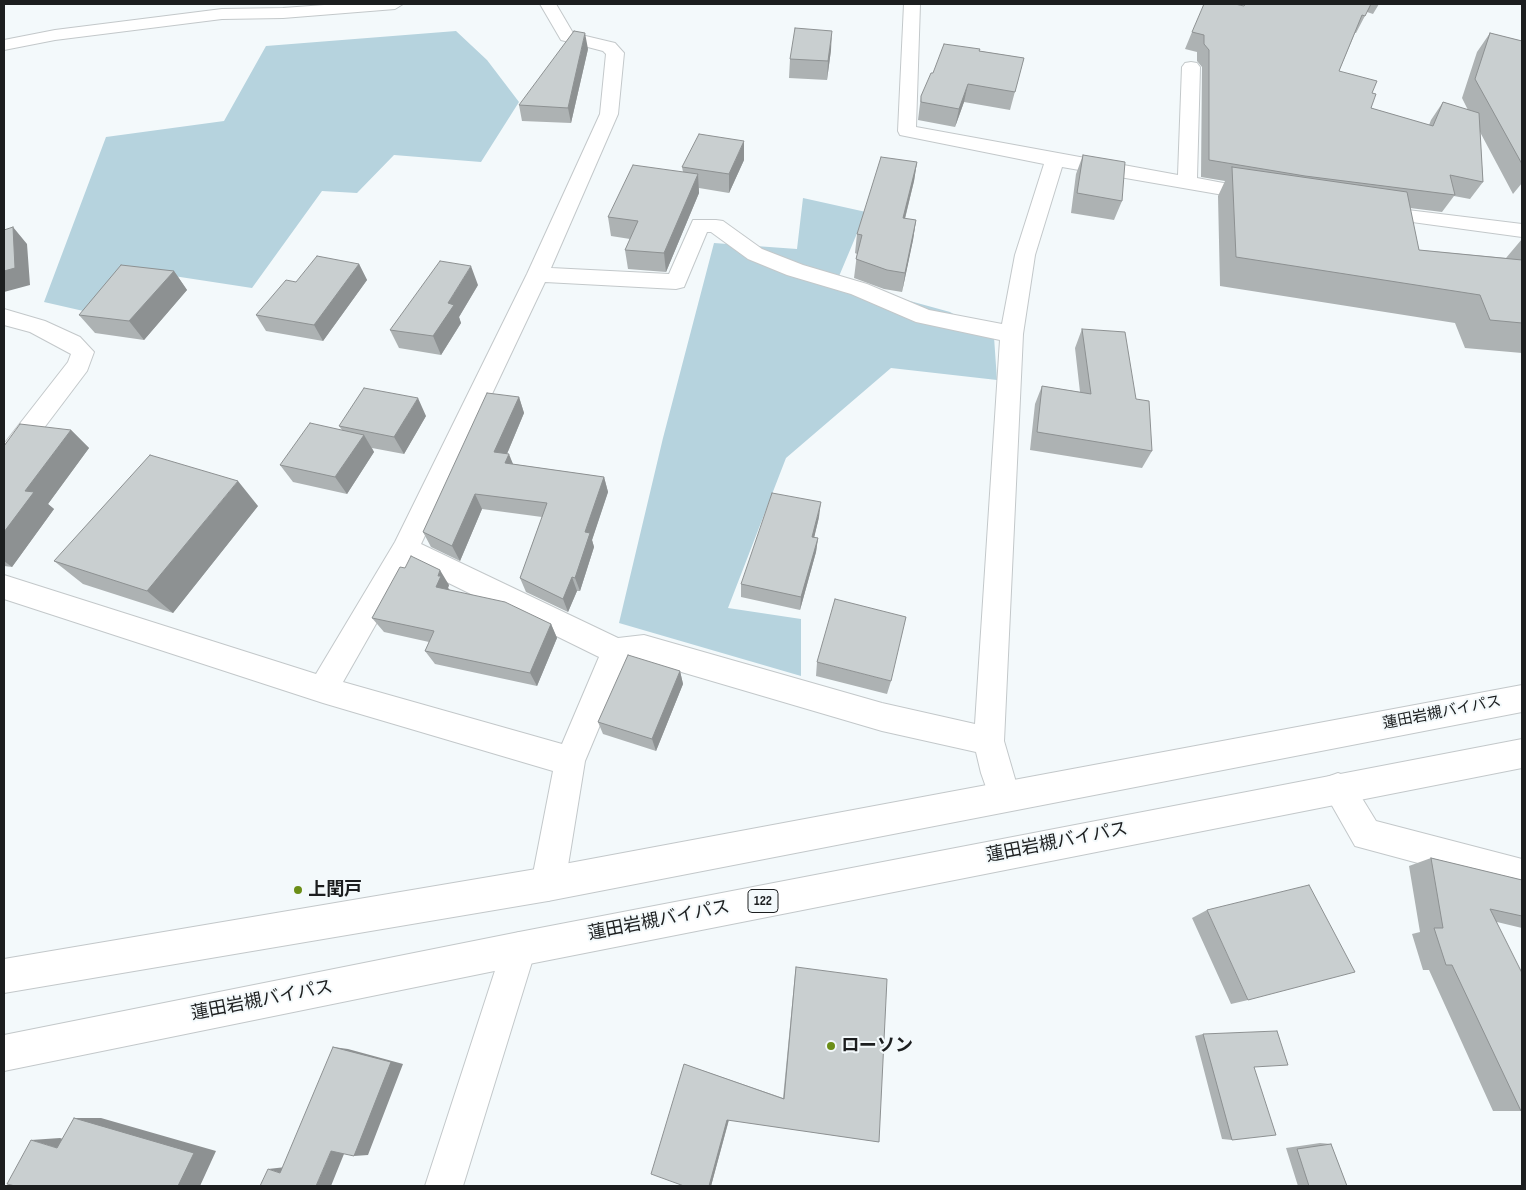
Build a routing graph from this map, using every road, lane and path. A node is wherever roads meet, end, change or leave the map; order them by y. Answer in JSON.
{"nodes":[{"id":1,"x":157,"y":4,"type":"edge"},
{"id":2,"x":394,"y":4,"type":"edge"},
{"id":3,"x":548,"y":4,"type":"edge"},
{"id":4,"x":912,"y":4,"type":"edge"},
{"id":5,"x":149,"y":24,"type":"junction"},
{"id":6,"x":4,"y":45,"type":"edge"},
{"id":7,"x":1191,"y":67,"type":"dead end"},
{"id":8,"x":1055,"y":160,"type":"junction"},
{"id":9,"x":1187,"y":183,"type":"junction"},
{"id":10,"x":1275,"y":198,"type":"edge"},
{"id":11,"x":1350,"y":209,"type":"edge"},
{"id":12,"x":1522,"y":231,"type":"edge"},
{"id":13,"x":538,"y":274,"type":"junction"},
{"id":14,"x":4,"y":318,"type":"edge"},
{"id":15,"x":1012,"y":334,"type":"junction"},
{"id":16,"x":4,"y":462,"type":"edge"},
{"id":17,"x":405,"y":549,"type":"junction"},
{"id":18,"x":4,"y":587,"type":"edge"},
{"id":19,"x":616,"y":651,"type":"junction"},
{"id":20,"x":323,"y":690,"type":"junction"},
{"id":21,"x":1522,"y":698,"type":"edge"},
{"id":22,"x":989,"y":741,"type":"junction"},
{"id":23,"x":1522,"y":753,"type":"edge"},
{"id":24,"x":570,"y":761,"type":"junction"},
{"id":25,"x":1338,"y":788,"type":"junction"},
{"id":26,"x":1004,"y":796,"type":"junction"},
{"id":27,"x":1522,"y":875,"type":"edge"},
{"id":28,"x":548,"y":884,"type":"junction"},
{"id":29,"x":519,"y":948,"type":"junction"},
{"id":30,"x":4,"y":976,"type":"edge"},
{"id":31,"x":4,"y":1053,"type":"edge"},
{"id":32,"x":444,"y":1186,"type":"edge"}],
"edges":[{"from":1,"to":5,"type":"main road"},
{"from":2,"to":5,"type":"main road"},
{"from":3,"to":13,"type":"main road"},
{"from":4,"to":8,"type":"main road"},
{"from":5,"to":6,"type":"main road"},
{"from":7,"to":9,"type":"main road"},
{"from":8,"to":9,"type":"main road"},
{"from":8,"to":15,"type":"main road"},
{"from":9,"to":10,"type":"main road"},
{"from":11,"to":12,"type":"main road"},
{"from":13,"to":15,"type":"main road"},
{"from":13,"to":17,"type":"main road"},
{"from":14,"to":16,"type":"main road"},
{"from":15,"to":22,"type":"main road"},
{"from":17,"to":19,"type":"main road"},
{"from":17,"to":20,"type":"main road"},
{"from":18,"to":20,"type":"main road"},
{"from":19,"to":22,"type":"main road"},
{"from":19,"to":24,"type":"main road"},
{"from":20,"to":24,"type":"main road"},
{"from":21,"to":26,"type":"main road","name":"蓮田岩槻バイパス"},
{"from":22,"to":26,"type":"main road"},
{"from":23,"to":25,"type":"main road","name":"蓮田岩槻バイパス","number":"122"},
{"from":24,"to":28,"type":"main road"},
{"from":25,"to":27,"type":"main road"},
{"from":25,"to":29,"type":"main road","name":"蓮田岩槻バイパス","number":"122"},
{"from":26,"to":28,"type":"main road","name":"蓮田岩槻バイパス"},
{"from":28,"to":30,"type":"main road","name":"蓮田岩槻バイパス"},
{"from":29,"to":31,"type":"main road","name":"蓮田岩槻バイパス","number":"122"},
{"from":29,"to":32,"type":"main road"}]}
